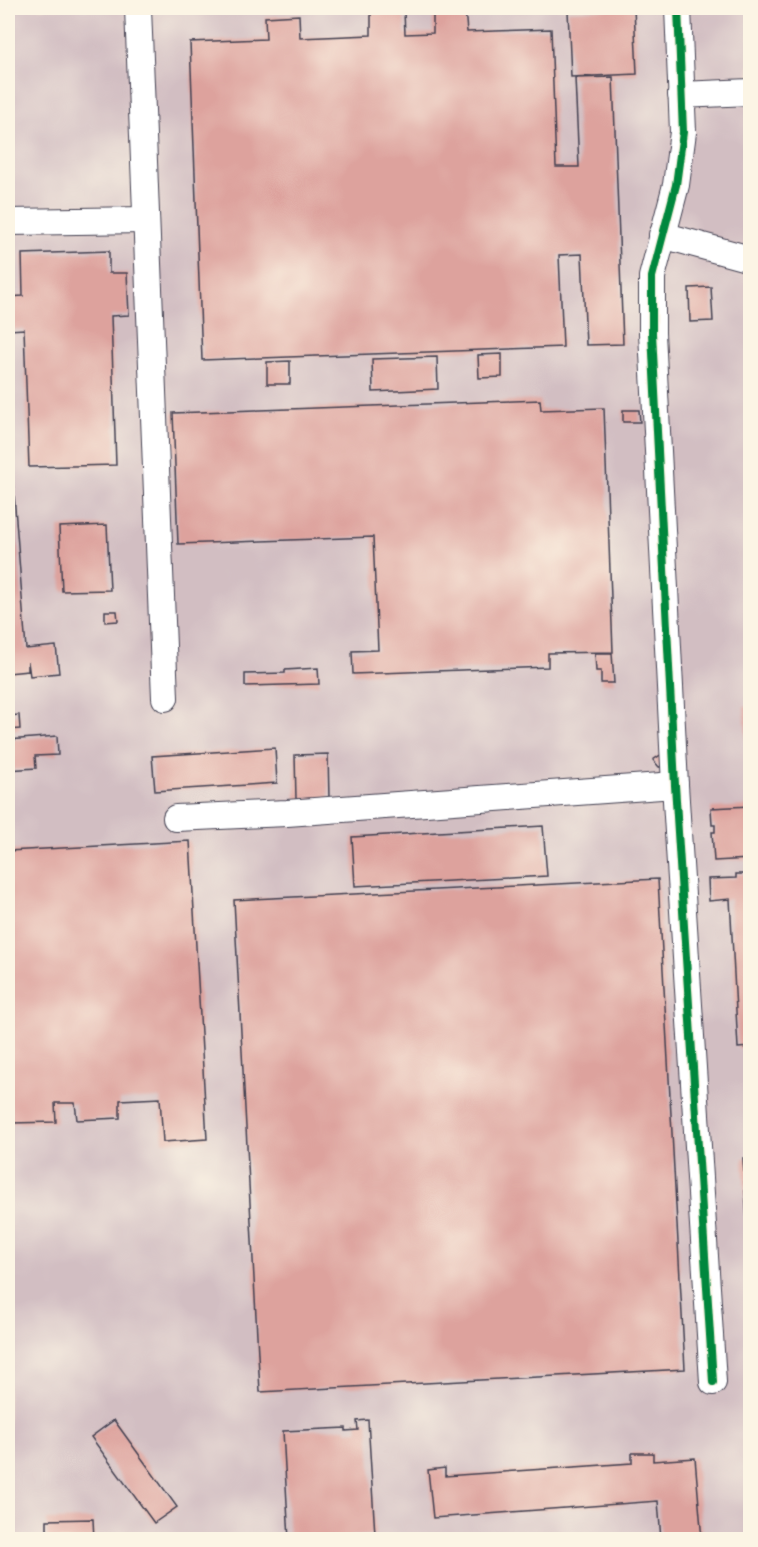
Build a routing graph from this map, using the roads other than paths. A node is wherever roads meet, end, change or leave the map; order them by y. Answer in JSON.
{"nodes":[{"id":1,"x":138,"y":8,"type":"edge"},
{"id":2,"x":678,"y":8,"type":"edge"},
{"id":3,"x":750,"y":92,"type":"edge"},
{"id":4,"x":681,"y":95,"type":"junction"},
{"id":5,"x":146,"y":220,"type":"junction"},
{"id":6,"x":8,"y":222,"type":"edge"},
{"id":7,"x":662,"y":235,"type":"junction"},
{"id":8,"x":750,"y":259,"type":"edge"},
{"id":9,"x":165,"y":698,"type":"dead end"},
{"id":10,"x":675,"y":785,"type":"junction"},
{"id":11,"x":176,"y":818,"type":"dead end"},
{"id":12,"x":713,"y":1382,"type":"dead end"}],
"edges":[{"from":1,"to":5,"type":"street"},
{"from":2,"to":4,"type":"street"},
{"from":3,"to":4,"type":"street"},
{"from":4,"to":7,"type":"street"},
{"from":5,"to":6,"type":"street"},
{"from":5,"to":9,"type":"street"},
{"from":7,"to":8,"type":"street"},
{"from":7,"to":10,"type":"street"},
{"from":10,"to":11,"type":"street"},
{"from":10,"to":12,"type":"street"}]}
